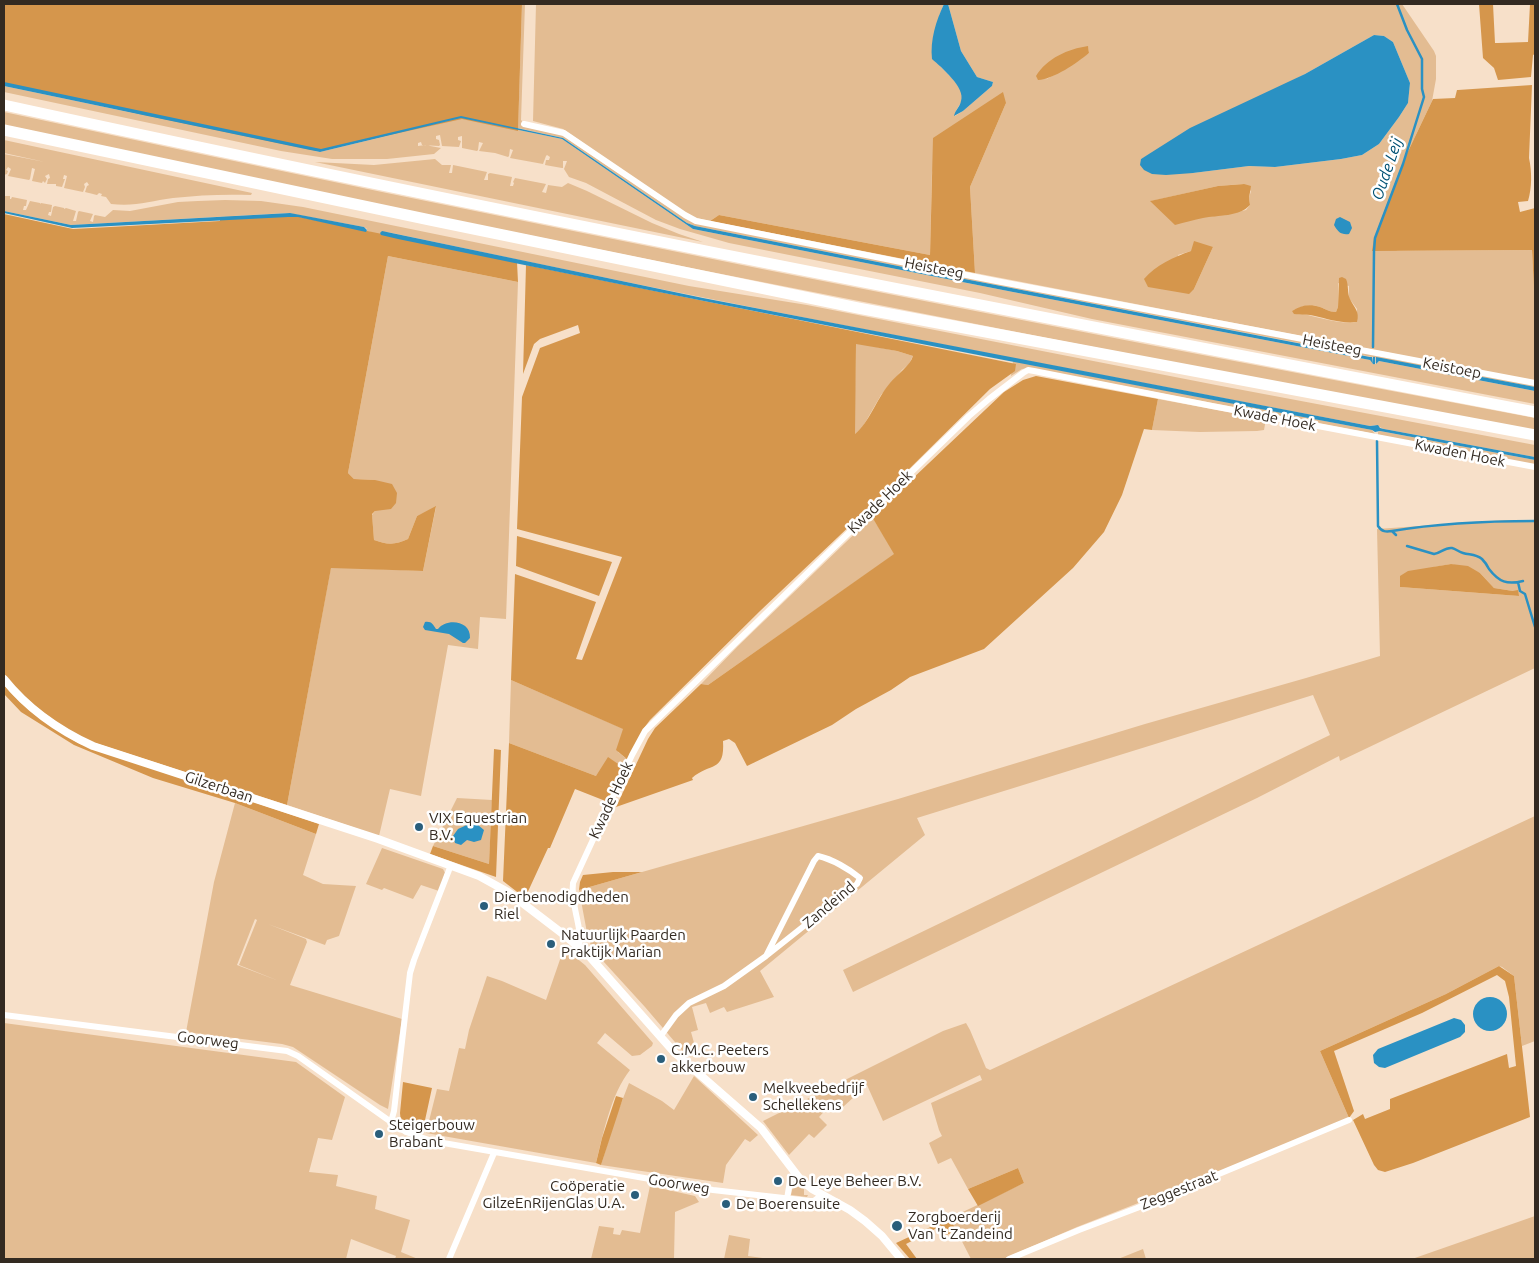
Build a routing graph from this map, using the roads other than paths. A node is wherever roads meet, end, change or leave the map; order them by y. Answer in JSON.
{"nodes":[{"id":1,"x":4,"y":105,"type":"edge"},
{"id":2,"x":524,"y":124,"type":"dead end"},
{"id":3,"x":4,"y":130,"type":"edge"},
{"id":4,"x":1370,"y":352,"type":"joint"},
{"id":5,"x":1535,"y":383,"type":"edge"},
{"id":6,"x":1535,"y":412,"type":"edge"},
{"id":7,"x":1535,"y":436,"type":"edge"},
{"id":8,"x":1385,"y":438,"type":"joint"},
{"id":9,"x":1535,"y":467,"type":"edge"},
{"id":10,"x":4,"y":679,"type":"edge"},
{"id":11,"x":451,"y":865,"type":"junction"},
{"id":12,"x":579,"y":948,"type":"junction"},
{"id":13,"x":766,"y":956,"type":"junction"},
{"id":14,"x":4,"y":1015,"type":"edge"},
{"id":15,"x":660,"y":1037,"type":"junction"},
{"id":16,"x":1349,"y":1120,"type":"dead end"},
{"id":17,"x":390,"y":1122,"type":"junction"},
{"id":18,"x":494,"y":1153,"type":"junction"},
{"id":19,"x":795,"y":1175,"type":"junction"},
{"id":20,"x":822,"y":1195,"type":"junction"},
{"id":21,"x":787,"y":1199,"type":"junction"},
{"id":22,"x":449,"y":1259,"type":"edge"},
{"id":23,"x":901,"y":1259,"type":"edge"},
{"id":24,"x":1009,"y":1259,"type":"edge"}],
"edges":[{"from":1,"to":6,"type":"highway"},
{"from":2,"to":4,"type":"street","name":"Heisteeg"},
{"from":3,"to":7,"type":"highway"},
{"from":4,"to":5,"type":"street","name":"Keistoep"},
{"from":8,"to":9,"type":"street","name":"Kwaden Hoek"},
{"from":8,"to":12,"type":"street","name":"Kwade Hoek"},
{"from":10,"to":11,"type":"street","name":"Gilzerbaan"},
{"from":11,"to":12,"type":"street"},
{"from":11,"to":17,"type":"street"},
{"from":12,"to":15,"type":"street"},
{"from":13,"to":13,"type":"street","name":"Zandeind"},
{"from":13,"to":15,"type":"street","name":"Zandeind"},
{"from":14,"to":17,"type":"street","name":"Goorweg"},
{"from":15,"to":19,"type":"street"},
{"from":16,"to":24,"type":"street","name":"Zeggestraat"},
{"from":17,"to":18,"type":"street","name":"Goorweg"},
{"from":18,"to":21,"type":"street","name":"Goorweg"},
{"from":18,"to":22,"type":"street"},
{"from":19,"to":20,"type":"street"},
{"from":19,"to":21,"type":"street"},
{"from":20,"to":21,"type":"street","name":"Goorweg"},
{"from":20,"to":23,"type":"street"}]}
